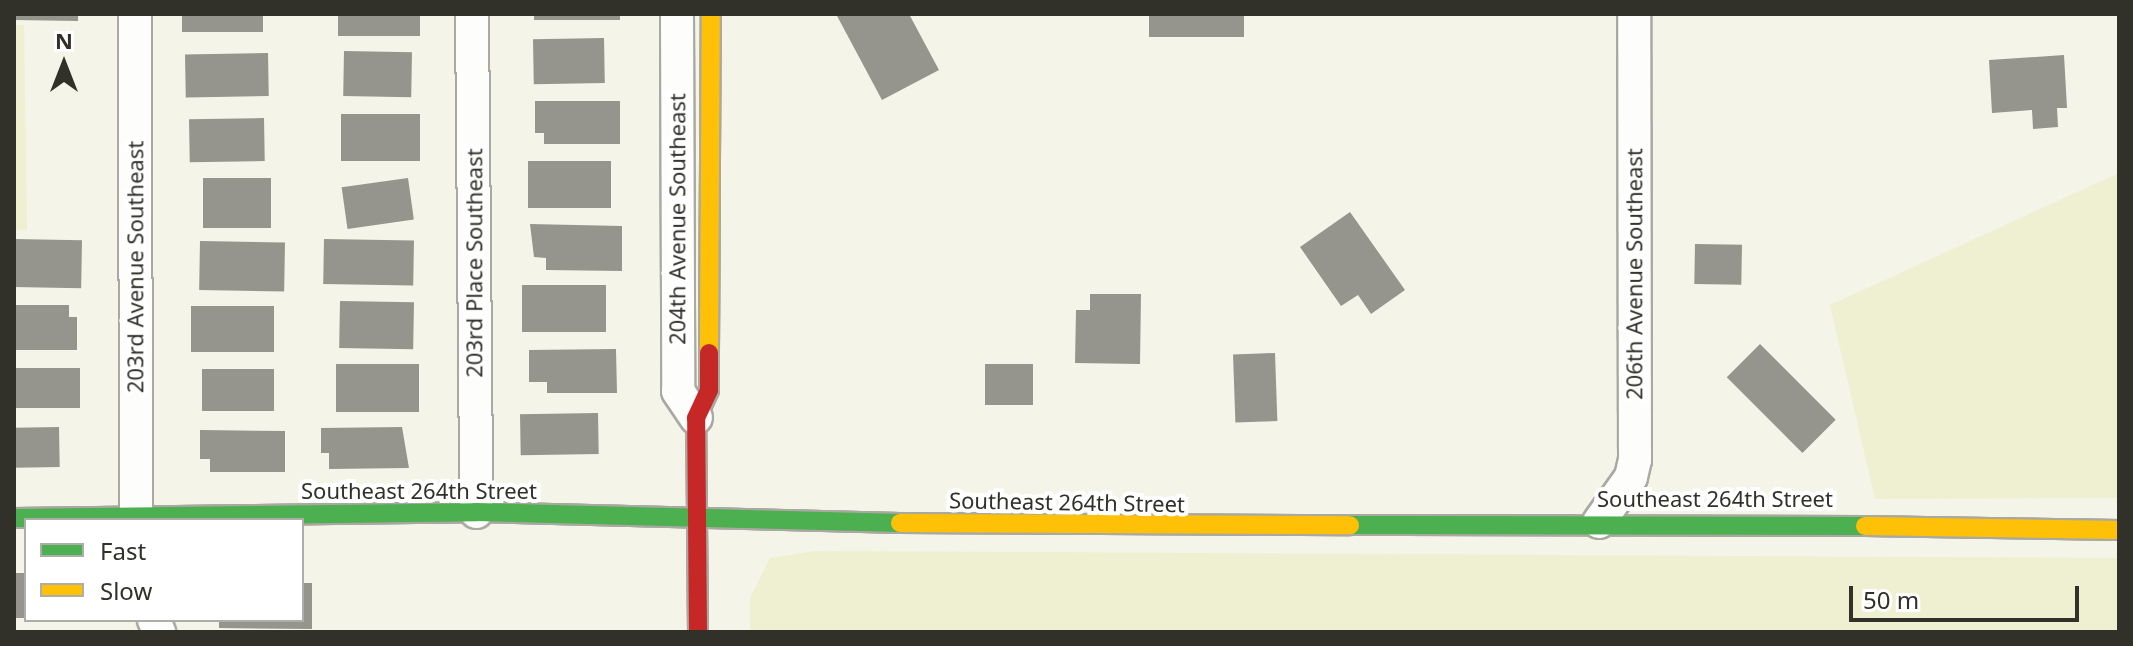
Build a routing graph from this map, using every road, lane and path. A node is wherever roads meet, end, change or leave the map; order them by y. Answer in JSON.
{"nodes":[{"id":1,"x":135,"y":14,"type":"edge"},
{"id":2,"x":472,"y":14,"type":"edge"},
{"id":3,"x":677,"y":14,"type":"edge"},
{"id":4,"x":711,"y":14,"type":"edge"},
{"id":5,"x":1634,"y":14,"type":"edge"},
{"id":6,"x":696,"y":418,"type":"junction"},
{"id":7,"x":476,"y":512,"type":"junction"},
{"id":8,"x":697,"y":517,"type":"junction"},
{"id":9,"x":136,"y":518,"type":"edge"},
{"id":10,"x":185,"y":518,"type":"edge"},
{"id":11,"x":1599,"y":522,"type":"junction"},
{"id":12,"x":2119,"y":530,"type":"edge"},
{"id":13,"x":698,"y":632,"type":"edge"}],
"edges":[{"from":1,"to":9,"type":"street","name":"203rd Avenue Southeast"},
{"from":2,"to":7,"type":"street","name":"203rd Place Southeast"},
{"from":3,"to":6,"type":"street","name":"204th Avenue Southeast"},
{"from":4,"to":6,"type":"street","name":"204th Avenue Southeast"},
{"from":5,"to":11,"type":"street","name":"206th Avenue Southeast"},
{"from":6,"to":8,"type":"street","name":"204th Avenue Southeast"},
{"from":7,"to":8,"type":"street","name":"Southeast 264th Street"},
{"from":7,"to":10,"type":"street","name":"Southeast 264th Street"},
{"from":8,"to":11,"type":"street","name":"Southeast 264th Street"},
{"from":8,"to":13,"type":"street","name":"204th Avenue Southeast"},
{"from":11,"to":12,"type":"street","name":"Southeast 264th Street"}]}
